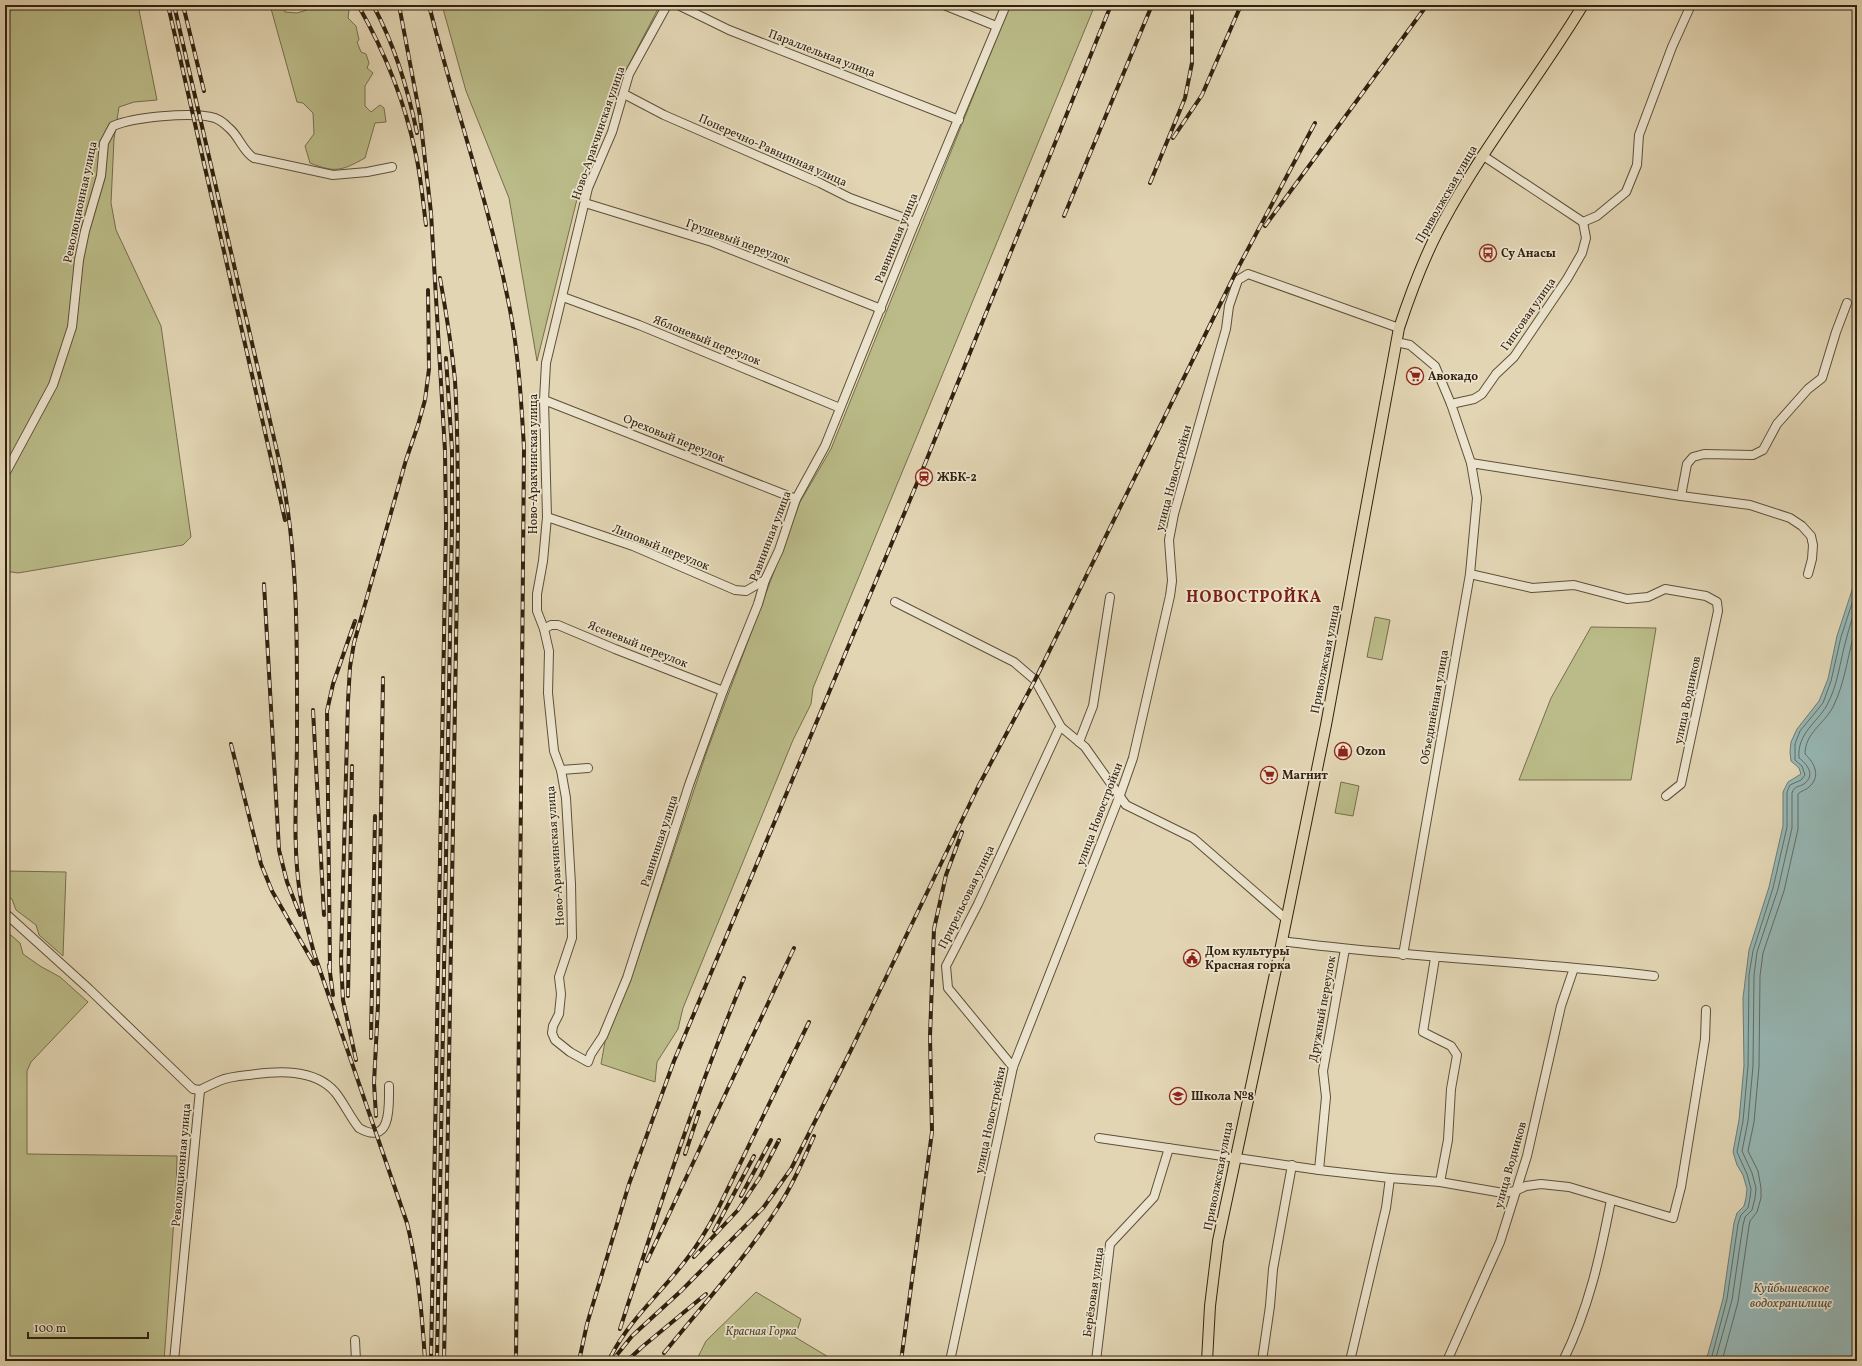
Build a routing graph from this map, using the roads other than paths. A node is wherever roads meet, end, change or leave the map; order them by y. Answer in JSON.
{"nodes":[{"id":1,"x":667,"y":5,"type":"edge"},
{"id":2,"x":678,"y":5,"type":"edge"},
{"id":3,"x":944,"y":5,"type":"edge"},
{"id":4,"x":1006,"y":5,"type":"edge"},
{"id":5,"x":1583,"y":5,"type":"edge"},
{"id":6,"x":1691,"y":5,"type":"edge"},
{"id":7,"x":996,"y":26,"type":"junction"},
{"id":8,"x":624,"y":94,"type":"junction"},
{"id":9,"x":959,"y":120,"type":"junction"},
{"id":10,"x":1482,"y":155,"type":"junction"},
{"id":11,"x":392,"y":167,"type":"dead end"},
{"id":12,"x":585,"y":203,"type":"junction"},
{"id":13,"x":915,"y":222,"type":"junction"},
{"id":14,"x":1582,"y":222,"type":"junction"},
{"id":15,"x":563,"y":297,"type":"junction"},
{"id":16,"x":1847,"y":303,"type":"dead end"},
{"id":17,"x":881,"y":309,"type":"junction"},
{"id":18,"x":1399,"y":328,"type":"junction"},
{"id":19,"x":1396,"y":342,"type":"junction"},
{"id":20,"x":544,"y":400,"type":"junction"},
{"id":21,"x":1452,"y":404,"type":"junction"},
{"id":22,"x":840,"y":408,"type":"junction"},
{"id":23,"x":1470,"y":463,"type":"junction"},
{"id":24,"x":5,"y":474,"type":"edge"},
{"id":25,"x":1681,"y":496,"type":"junction"},
{"id":26,"x":796,"y":499,"type":"junction"},
{"id":27,"x":547,"y":517,"type":"junction"},
{"id":28,"x":1470,"y":574,"type":"junction"},
{"id":29,"x":1808,"y":574,"type":"dead end"},
{"id":30,"x":765,"y":580,"type":"junction"},
{"id":31,"x":1110,"y":597,"type":"dead end"},
{"id":32,"x":895,"y":602,"type":"dead end"},
{"id":33,"x":544,"y":629,"type":"junction"},
{"id":34,"x":723,"y":690,"type":"junction"},
{"id":35,"x":1061,"y":727,"type":"junction"},
{"id":36,"x":1080,"y":742,"type":"junction"},
{"id":37,"x":588,"y":768,"type":"dead end"},
{"id":38,"x":561,"y":770,"type":"junction"},
{"id":39,"x":1120,"y":795,"type":"junction"},
{"id":40,"x":1666,"y":796,"type":"dead end"},
{"id":41,"x":5,"y":913,"type":"edge"},
{"id":42,"x":1286,"y":919,"type":"junction"},
{"id":43,"x":1282,"y":942,"type":"junction"},
{"id":44,"x":1345,"y":949,"type":"junction"},
{"id":45,"x":1403,"y":955,"type":"junction"},
{"id":46,"x":1435,"y":958,"type":"junction"},
{"id":47,"x":1574,"y":968,"type":"junction"},
{"id":48,"x":1654,"y":976,"type":"dead end"},
{"id":49,"x":1706,"y":1010,"type":"dead end"},
{"id":50,"x":588,"y":1062,"type":"joint"},
{"id":51,"x":1013,"y":1067,"type":"junction"},
{"id":52,"x":389,"y":1086,"type":"dead end"},
{"id":53,"x":200,"y":1090,"type":"junction"},
{"id":54,"x":1099,"y":1138,"type":"dead end"},
{"id":55,"x":1170,"y":1148,"type":"junction"},
{"id":56,"x":1235,"y":1158,"type":"junction"},
{"id":57,"x":1292,"y":1165,"type":"junction"},
{"id":58,"x":1319,"y":1170,"type":"junction"},
{"id":59,"x":1390,"y":1178,"type":"junction"},
{"id":60,"x":1440,"y":1182,"type":"junction"},
{"id":61,"x":1515,"y":1191,"type":"junction"},
{"id":62,"x":1611,"y":1200,"type":"junction"},
{"id":63,"x":355,"y":1340,"type":"dead end"},
{"id":64,"x":174,"y":1361,"type":"edge"},
{"id":65,"x":356,"y":1361,"type":"edge"},
{"id":66,"x":950,"y":1361,"type":"edge"},
{"id":67,"x":1096,"y":1361,"type":"edge"},
{"id":68,"x":1207,"y":1361,"type":"edge"},
{"id":69,"x":1262,"y":1361,"type":"edge"},
{"id":70,"x":1350,"y":1361,"type":"edge"},
{"id":71,"x":1447,"y":1361,"type":"edge"},
{"id":72,"x":1563,"y":1361,"type":"edge"}],
"edges":[{"from":1,"to":8,"type":"street","name":"Ново-Аракчинская улица"},
{"from":2,"to":9,"type":"street","name":"Параллельная улица"},
{"from":3,"to":7,"type":"street"},
{"from":4,"to":7,"type":"street","name":"Равнинная улица"},
{"from":5,"to":10,"type":"main road","name":"Приволжская улица"},
{"from":6,"to":14,"type":"street"},
{"from":7,"to":9,"type":"street","name":"Равнинная улица"},
{"from":8,"to":12,"type":"street","name":"Ново-Аракчинская улица"},
{"from":8,"to":13,"type":"street","name":"Поперечно-Равнинная улица"},
{"from":9,"to":13,"type":"street","name":"Равнинная улица"},
{"from":10,"to":14,"type":"street"},
{"from":10,"to":18,"type":"main road","name":"Приволжская улица"},
{"from":11,"to":24,"type":"street","name":"Революционная улица"},
{"from":12,"to":15,"type":"street","name":"Ново-Аракчинская улица"},
{"from":12,"to":17,"type":"street","name":"Грушевый переулок"},
{"from":13,"to":17,"type":"street","name":"Равнинная улица"},
{"from":14,"to":21,"type":"street","name":"Гипсовая улица"},
{"from":15,"to":20,"type":"street","name":"Ново-Аракчинская улица"},
{"from":15,"to":22,"type":"street","name":"Яблоневый переулок"},
{"from":16,"to":25,"type":"street"},
{"from":17,"to":22,"type":"street","name":"Равнинная улица"},
{"from":18,"to":19,"type":"main road","name":"Приволжская улица"},
{"from":18,"to":39,"type":"street","name":"улица Новостройки"},
{"from":19,"to":21,"type":"street","name":"Объединённая улица"},
{"from":19,"to":42,"type":"main road","name":"Приволжская улица"},
{"from":20,"to":26,"type":"street","name":"Ореховый переулок"},
{"from":20,"to":27,"type":"street","name":"Ново-Аракчинская улица"},
{"from":21,"to":23,"type":"street","name":"Объединённая улица"},
{"from":22,"to":26,"type":"street","name":"Равнинная улица"},
{"from":23,"to":25,"type":"street"},
{"from":23,"to":28,"type":"street","name":"Объединённая улица"},
{"from":25,"to":29,"type":"street"},
{"from":26,"to":30,"type":"street","name":"Равнинная улица"},
{"from":27,"to":30,"type":"street","name":"Липовый переулок"},
{"from":27,"to":33,"type":"street","name":"Ново-Аракчинская улица"},
{"from":28,"to":40,"type":"street","name":"улица Водников"},
{"from":28,"to":45,"type":"street","name":"Объединённая улица"},
{"from":30,"to":34,"type":"street","name":"Равнинная улица"},
{"from":31,"to":36,"type":"street"},
{"from":32,"to":35,"type":"street"},
{"from":33,"to":34,"type":"street","name":"Ясеневый переулок"},
{"from":33,"to":38,"type":"street","name":"Ново-Аракчинская улица"},
{"from":34,"to":50,"type":"street","name":"Равнинная улица"},
{"from":35,"to":36,"type":"street"},
{"from":35,"to":51,"type":"street","name":"Прирельсовая улица"},
{"from":36,"to":39,"type":"street"},
{"from":37,"to":38,"type":"street"},
{"from":38,"to":50,"type":"street","name":"Ново-Аракчинская улица"},
{"from":39,"to":42,"type":"street"},
{"from":39,"to":51,"type":"street","name":"улица Новостройки"},
{"from":41,"to":53,"type":"street","name":"Революционная улица"},
{"from":42,"to":43,"type":"main road","name":"Приволжская улица"},
{"from":43,"to":44,"type":"street"},
{"from":43,"to":56,"type":"main road","name":"Приволжская улица"},
{"from":44,"to":45,"type":"street"},
{"from":44,"to":58,"type":"street","name":"Дружный переулок"},
{"from":45,"to":46,"type":"street"},
{"from":46,"to":47,"type":"street"},
{"from":46,"to":60,"type":"street"},
{"from":47,"to":48,"type":"street"},
{"from":47,"to":61,"type":"street","name":"улица Водников"},
{"from":49,"to":62,"type":"street"},
{"from":51,"to":66,"type":"street","name":"улица Новостройки"},
{"from":52,"to":53,"type":"street"},
{"from":53,"to":64,"type":"street","name":"Революционная улица"},
{"from":54,"to":55,"type":"street"},
{"from":55,"to":56,"type":"street"},
{"from":55,"to":67,"type":"street","name":"Берёзовая улица"},
{"from":56,"to":57,"type":"street"},
{"from":56,"to":68,"type":"main road","name":"Приволжская улица"},
{"from":57,"to":58,"type":"street"},
{"from":57,"to":69,"type":"street"},
{"from":58,"to":59,"type":"street"},
{"from":59,"to":60,"type":"street"},
{"from":59,"to":70,"type":"street"},
{"from":60,"to":61,"type":"street"},
{"from":61,"to":62,"type":"street"},
{"from":61,"to":71,"type":"street","name":"улица Водников"},
{"from":62,"to":72,"type":"street"},
{"from":63,"to":65,"type":"street"}]}
